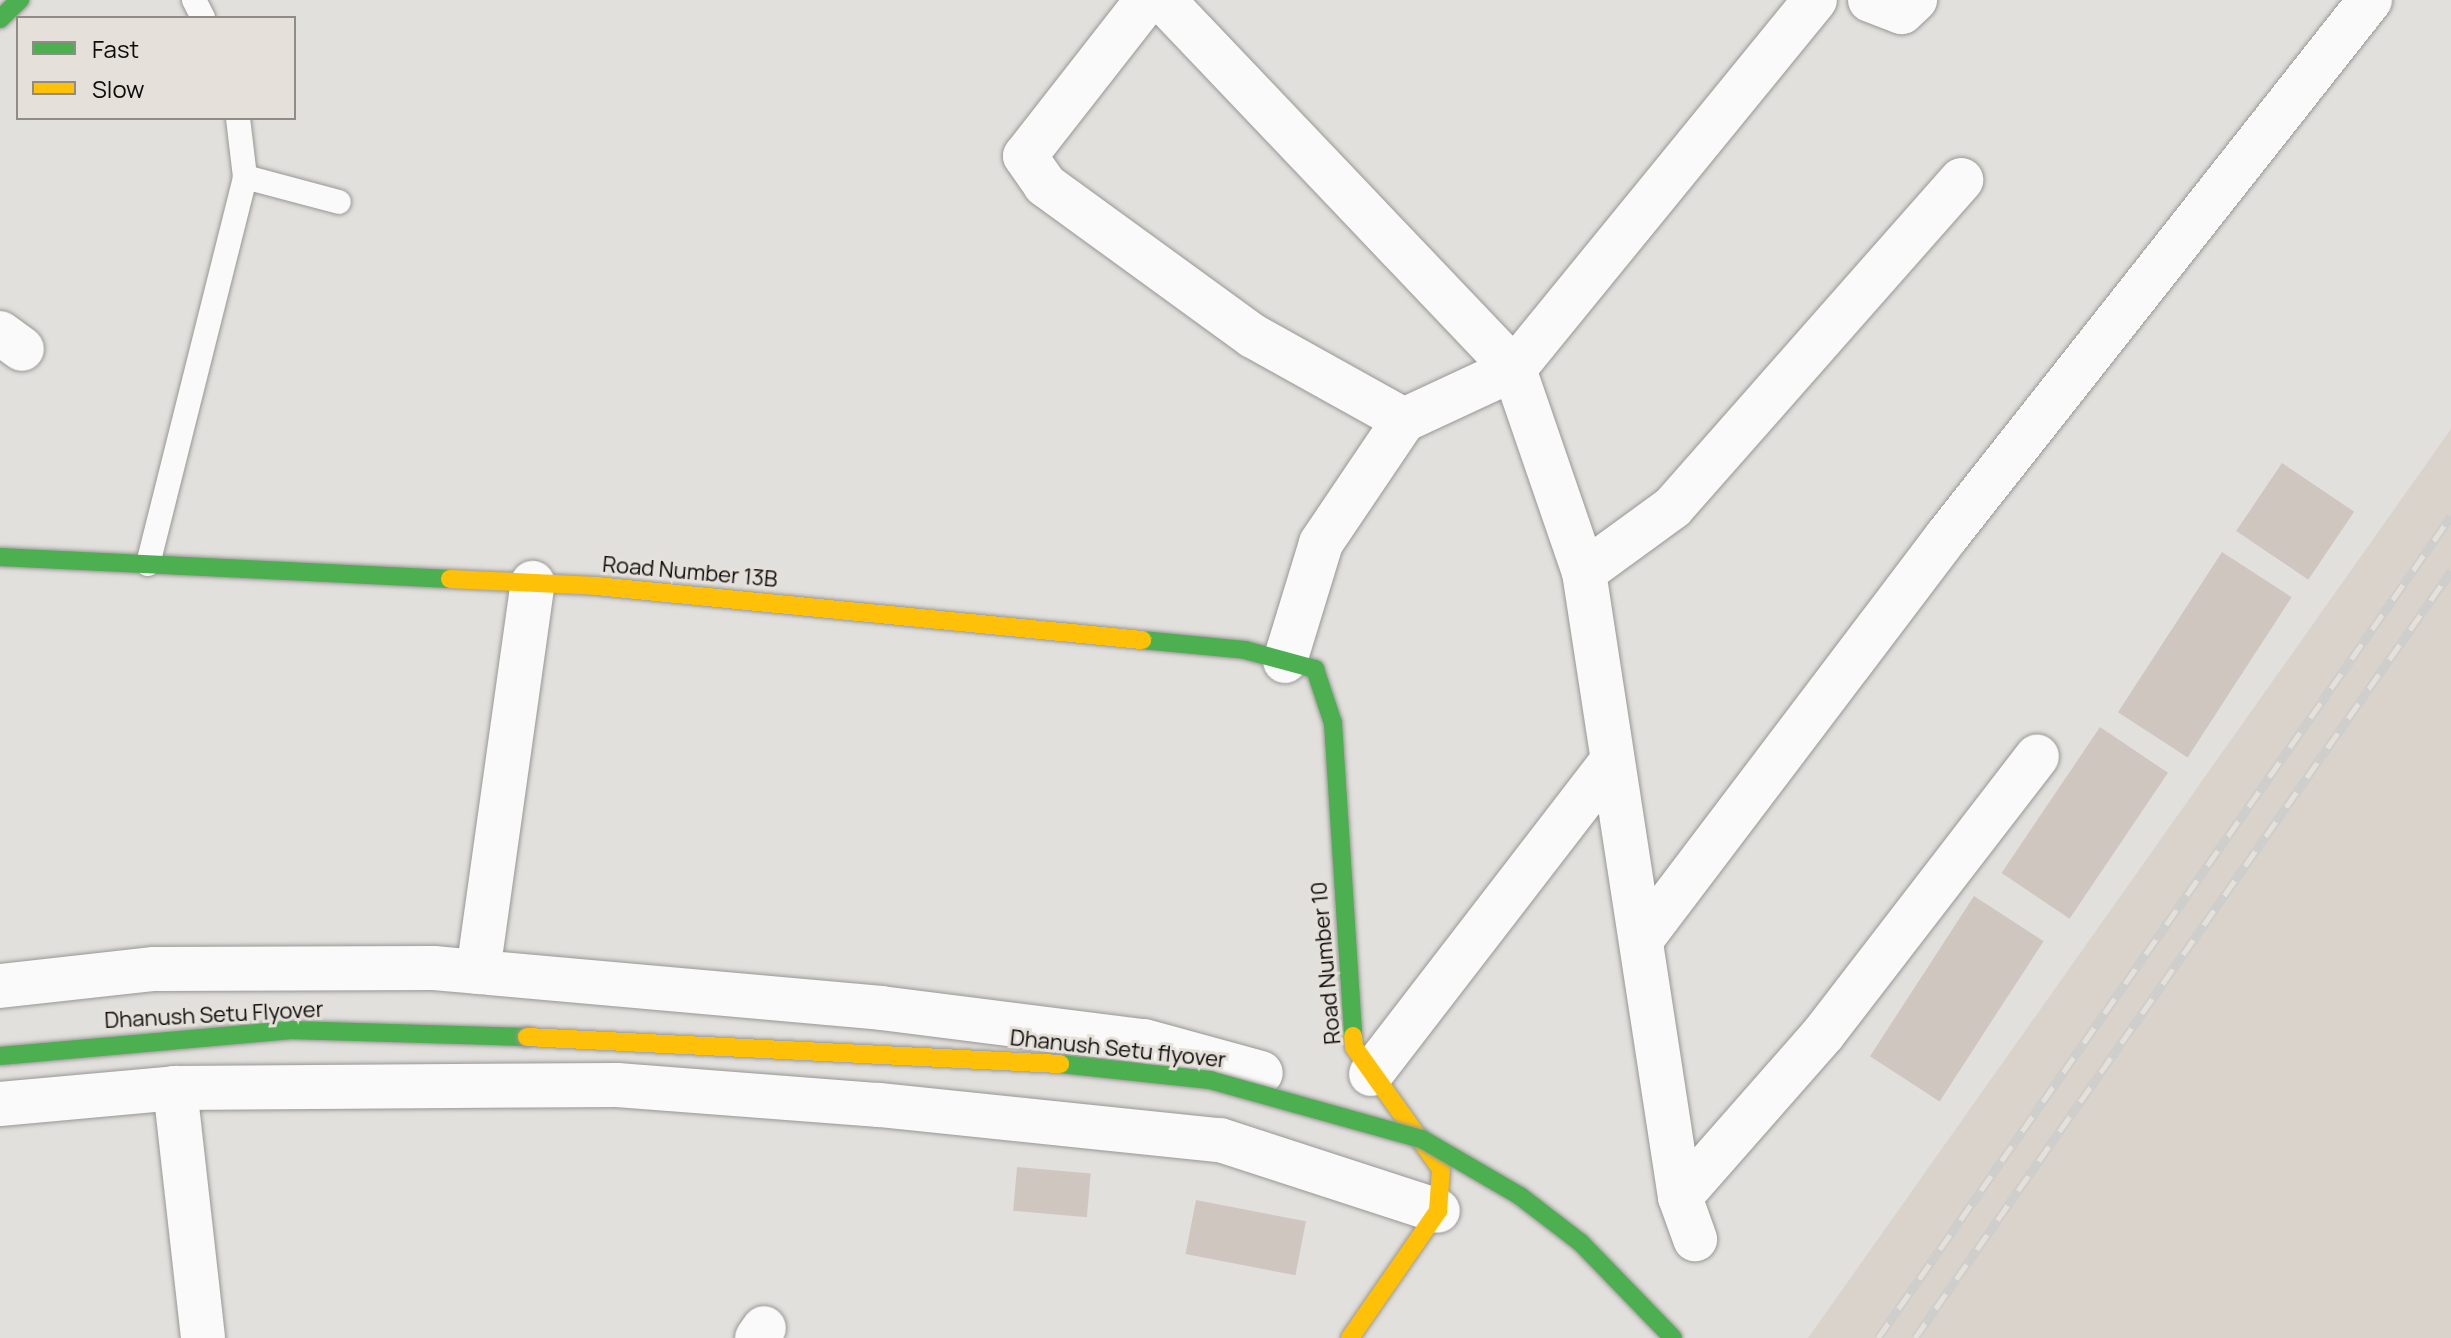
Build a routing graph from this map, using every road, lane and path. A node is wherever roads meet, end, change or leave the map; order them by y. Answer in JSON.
{"nodes":[{"id":1,"x":20,"y":0,"type":"edge"},
{"id":2,"x":1147,"y":0,"type":"edge"},
{"id":3,"x":1163,"y":0,"type":"edge"},
{"id":4,"x":1815,"y":0,"type":"edge"},
{"id":5,"x":1870,"y":0,"type":"edge"},
{"id":6,"x":1915,"y":0,"type":"edge"},
{"id":7,"x":2370,"y":0,"type":"edge"},
{"id":8,"x":0,"y":19,"type":"edge"},
{"id":9,"x":238,"y":120,"type":"edge"},
{"id":10,"x":245,"y":177,"type":"junction"},
{"id":11,"x":1961,"y":180,"type":"dead end"},
{"id":12,"x":339,"y":202,"type":"dead end"},
{"id":13,"x":1514,"y":369,"type":"junction"},
{"id":14,"x":1404,"y":420,"type":"junction"},
{"id":15,"x":0,"y":557,"type":"edge"},
{"id":16,"x":148,"y":564,"type":"junction"},
{"id":17,"x":1584,"y":572,"type":"junction"},
{"id":18,"x":533,"y":583,"type":"junction"},
{"id":19,"x":1285,"y":661,"type":"junction"},
{"id":20,"x":1333,"y":723,"type":"joint"},
{"id":21,"x":2037,"y":756,"type":"dead end"},
{"id":22,"x":1612,"y":761,"type":"junction"},
{"id":23,"x":1641,"y":940,"type":"junction"},
{"id":24,"x":478,"y":972,"type":"junction"},
{"id":25,"x":0,"y":986,"type":"edge"},
{"id":26,"x":527,"y":1037,"type":"joint"},
{"id":27,"x":0,"y":1056,"type":"edge"},
{"id":28,"x":175,"y":1088,"type":"junction"},
{"id":29,"x":1382,"y":1092,"type":"junction"},
{"id":30,"x":0,"y":1104,"type":"edge"},
{"id":31,"x":1680,"y":1197,"type":"junction"},
{"id":32,"x":1438,"y":1211,"type":"junction"},
{"id":33,"x":1695,"y":1239,"type":"dead end"},
{"id":34,"x":203,"y":1338,"type":"edge"},
{"id":35,"x":1350,"y":1338,"type":"edge"},
{"id":36,"x":1673,"y":1338,"type":"edge"}],
"edges":[{"from":1,"to":8,"type":"street"},
{"from":2,"to":14,"type":"street"},
{"from":3,"to":13,"type":"street"},
{"from":4,"to":13,"type":"street"},
{"from":5,"to":6,"type":"street"},
{"from":7,"to":23,"type":"street"},
{"from":9,"to":10,"type":"lane"},
{"from":10,"to":12,"type":"lane"},
{"from":10,"to":16,"type":"lane"},
{"from":11,"to":17,"type":"street"},
{"from":13,"to":14,"type":"street"},
{"from":13,"to":17,"type":"street"},
{"from":14,"to":19,"type":"street"},
{"from":15,"to":16,"type":"street","name":"Road Number 13B"},
{"from":16,"to":18,"type":"street","name":"Road Number 13B"},
{"from":17,"to":22,"type":"street"},
{"from":18,"to":19,"type":"street","name":"Road Number 13B"},
{"from":18,"to":24,"type":"street"},
{"from":19,"to":20,"type":"street","name":"Road Number 13B"},
{"from":20,"to":29,"type":"street","name":"Road Number 10"},
{"from":21,"to":31,"type":"street"},
{"from":22,"to":23,"type":"street"},
{"from":22,"to":29,"type":"street"},
{"from":23,"to":31,"type":"street"},
{"from":24,"to":25,"type":"street"},
{"from":24,"to":29,"type":"street"},
{"from":26,"to":27,"type":"street","name":"Dhanush Setu Flyover"},
{"from":26,"to":36,"type":"street","name":"Dhanush Setu flyover","bridge":true},
{"from":28,"to":30,"type":"street"},
{"from":28,"to":32,"type":"street"},
{"from":28,"to":34,"type":"street"},
{"from":29,"to":32,"type":"street","name":"Road Number 10"},
{"from":31,"to":33,"type":"street"},
{"from":32,"to":35,"type":"street"}]}
